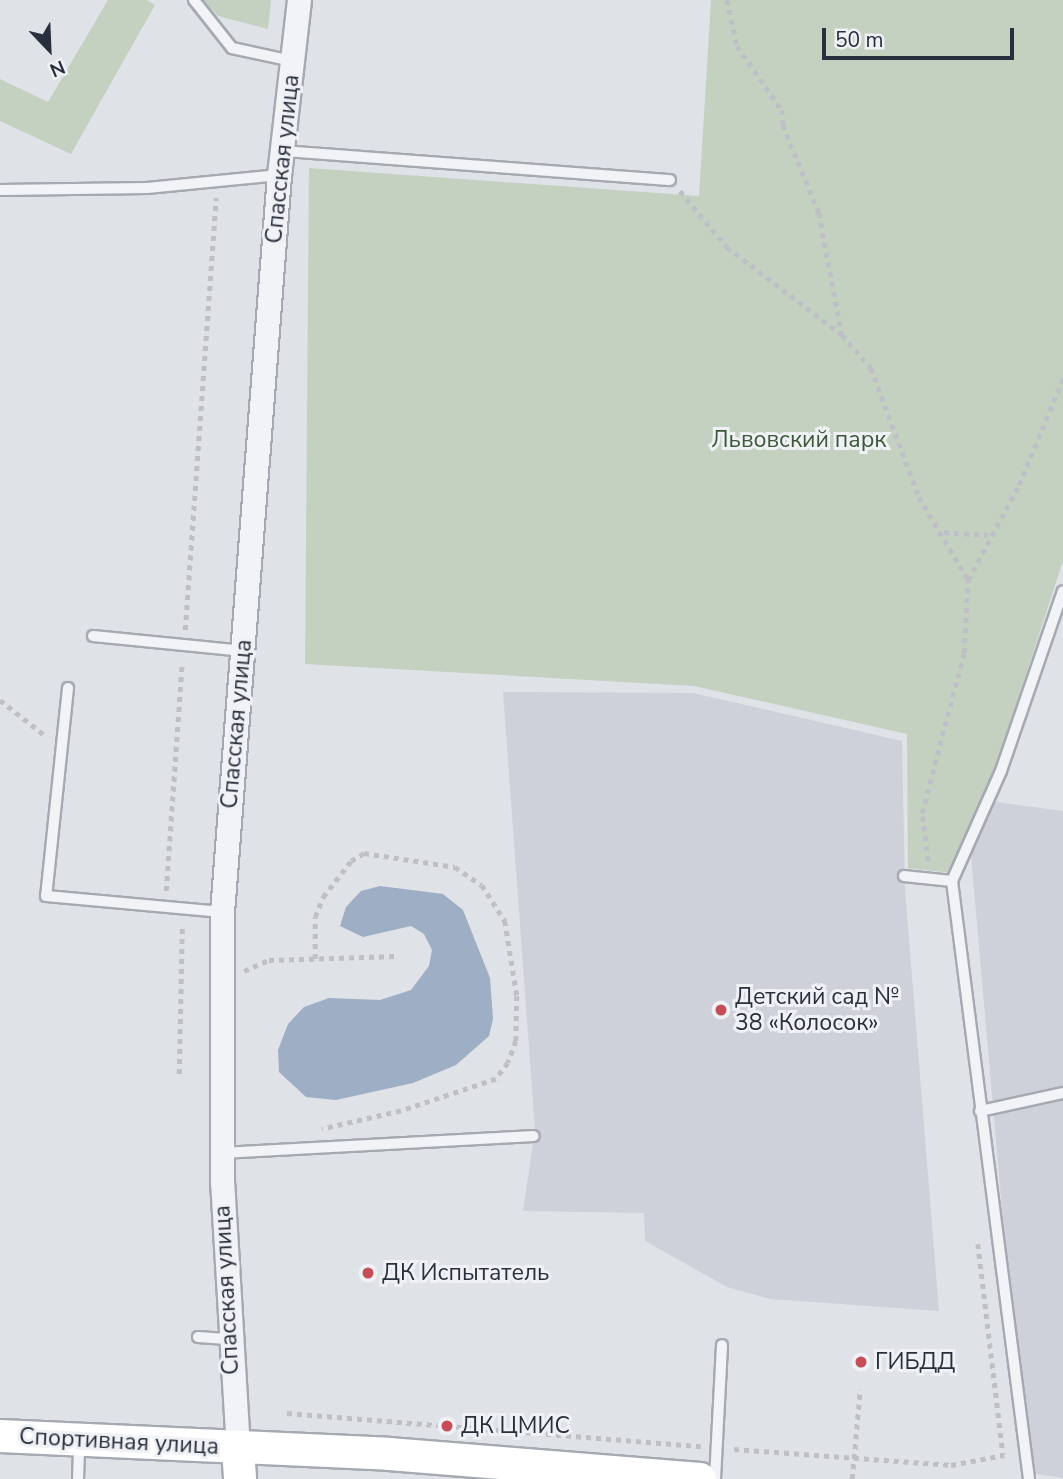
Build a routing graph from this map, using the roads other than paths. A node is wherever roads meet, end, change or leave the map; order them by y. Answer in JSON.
{"nodes":[{"id":1,"x":194,"y":0,"type":"edge"},
{"id":2,"x":299,"y":0,"type":"edge"},
{"id":3,"x":292,"y":61,"type":"junction"},
{"id":4,"x":284,"y":151,"type":"junction"},
{"id":5,"x":279,"y":176,"type":"junction"},
{"id":6,"x":670,"y":180,"type":"road end"},
{"id":7,"x":0,"y":190,"type":"edge"},
{"id":8,"x":1063,"y":591,"type":"edge"},
{"id":9,"x":93,"y":636,"type":"dead end"},
{"id":10,"x":244,"y":652,"type":"junction"},
{"id":11,"x":68,"y":688,"type":"dead end"},
{"id":12,"x":904,"y":876,"type":"dead end"},
{"id":13,"x":952,"y":881,"type":"junction"},
{"id":14,"x":222,"y":912,"type":"junction"},
{"id":15,"x":1063,"y":1093,"type":"edge"},
{"id":16,"x":980,"y":1111,"type":"junction"},
{"id":17,"x":534,"y":1136,"type":"dead end"},
{"id":18,"x":222,"y":1153,"type":"junction"},
{"id":19,"x":198,"y":1337,"type":"dead end"},
{"id":20,"x":230,"y":1339,"type":"junction"},
{"id":21,"x":722,"y":1345,"type":"dead end"},
{"id":22,"x":0,"y":1436,"type":"edge"},
{"id":23,"x":79,"y":1440,"type":"junction"},
{"id":24,"x":239,"y":1464,"type":"edge"},
{"id":25,"x":78,"y":1479,"type":"edge"},
{"id":26,"x":700,"y":1479,"type":"edge"},
{"id":27,"x":715,"y":1479,"type":"edge"},
{"id":28,"x":1029,"y":1479,"type":"edge"}],
"edges":[{"from":1,"to":3,"type":"lane"},
{"from":2,"to":3,"type":"street","name":"Спасская улица"},
{"from":3,"to":4,"type":"street","name":"Спасская улица"},
{"from":4,"to":5,"type":"street","name":"Спасская улица"},
{"from":4,"to":6,"type":"lane"},
{"from":5,"to":7,"type":"lane"},
{"from":5,"to":10,"type":"street","name":"Спасская улица"},
{"from":8,"to":13,"type":"lane"},
{"from":9,"to":10,"type":"lane"},
{"from":10,"to":14,"type":"street","name":"Спасская улица"},
{"from":11,"to":14,"type":"lane"},
{"from":12,"to":13,"type":"lane"},
{"from":13,"to":16,"type":"lane"},
{"from":14,"to":18,"type":"street","name":"Спасская улица"},
{"from":15,"to":16,"type":"lane"},
{"from":16,"to":28,"type":"lane"},
{"from":17,"to":18,"type":"lane"},
{"from":18,"to":20,"type":"street","name":"Спасская улица"},
{"from":19,"to":20,"type":"lane"},
{"from":20,"to":24,"type":"street","name":"Спасская улица"},
{"from":21,"to":27,"type":"lane"},
{"from":22,"to":23,"type":"street","name":"Спортивная улица"},
{"from":23,"to":24,"type":"street","name":"Спортивная улица"},
{"from":23,"to":25,"type":"lane"},
{"from":24,"to":26,"type":"street","name":"Спортивная улица"}]}
